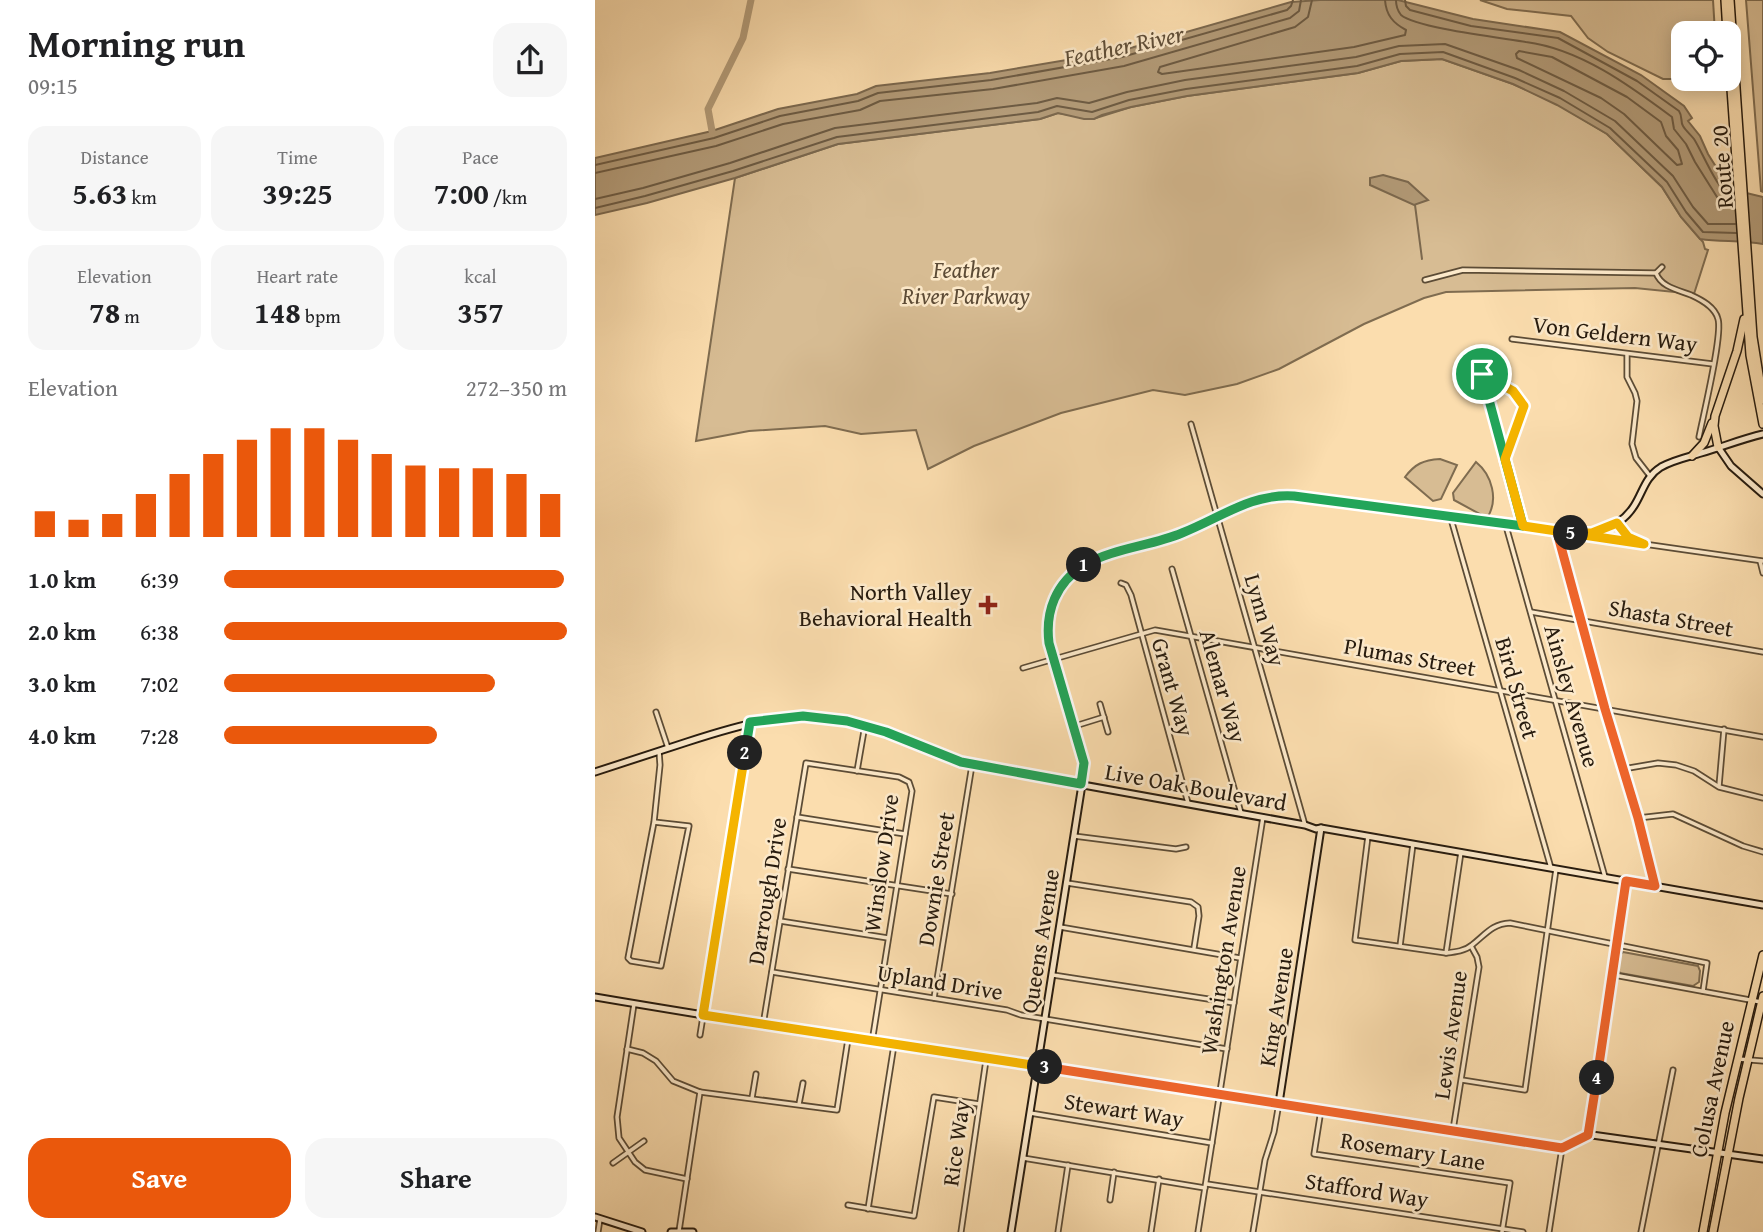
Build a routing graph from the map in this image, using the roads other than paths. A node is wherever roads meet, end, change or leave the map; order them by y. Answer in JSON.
{"nodes":[{"id":1,"x":1727,"y":0,"type":"edge"},
{"id":2,"x":1727,"y":21,"type":"edge"},
{"id":3,"x":1731,"y":91,"type":"edge"},
{"id":4,"x":1662,"y":267,"type":"dead end"},
{"id":5,"x":1655,"y":273,"type":"junction"},
{"id":6,"x":1425,"y":280,"type":"dead end"},
{"id":7,"x":1747,"y":292,"type":"junction"},
{"id":8,"x":1512,"y":339,"type":"dead end"},
{"id":9,"x":1627,"y":353,"type":"junction"},
{"id":10,"x":1713,"y":364,"type":"junction"},
{"id":11,"x":1480,"y":366,"type":"dead end"},
{"id":12,"x":1482,"y":374,"type":"junction"},
{"id":13,"x":1762,"y":397,"type":"edge"},
{"id":14,"x":1715,"y":416,"type":"junction"},
{"id":15,"x":1191,"y":424,"type":"dead end"},
{"id":16,"x":1763,"y":424,"type":"edge"},
{"id":17,"x":1763,"y":434,"type":"edge"},
{"id":18,"x":1699,"y":437,"type":"dead end"},
{"id":19,"x":1718,"y":447,"type":"junction"},
{"id":20,"x":1692,"y":456,"type":"junction"},
{"id":21,"x":1505,"y":459,"type":"junction"},
{"id":22,"x":1650,"y":476,"type":"junction"},
{"id":23,"x":1763,"y":494,"type":"edge"},
{"id":24,"x":1218,"y":516,"type":"junction"},
{"id":25,"x":1451,"y":517,"type":"junction"},
{"id":26,"x":1617,"y":523,"type":"junction"},
{"id":27,"x":1506,"y":524,"type":"junction"},
{"id":28,"x":1523,"y":526,"type":"junction"},
{"id":29,"x":1557,"y":532,"type":"junction"},
{"id":30,"x":1580,"y":534,"type":"junction"},
{"id":31,"x":1644,"y":544,"type":"junction"},
{"id":32,"x":1761,"y":561,"type":"edge"},
{"id":33,"x":1172,"y":569,"type":"dead end"},
{"id":34,"x":1763,"y":572,"type":"edge"},
{"id":35,"x":1121,"y":583,"type":"dead end"},
{"id":36,"x":1531,"y":612,"type":"junction"},
{"id":37,"x":1582,"y":620,"type":"junction"},
{"id":38,"x":1140,"y":633,"type":"junction"},
{"id":39,"x":1190,"y":636,"type":"junction"},
{"id":40,"x":1254,"y":648,"type":"junction"},
{"id":41,"x":1763,"y":652,"type":"edge"},
{"id":42,"x":1053,"y":659,"type":"junction"},
{"id":43,"x":1023,"y":667,"type":"dead end"},
{"id":44,"x":1500,"y":691,"type":"junction"},
{"id":45,"x":1556,"y":701,"type":"junction"},
{"id":46,"x":1100,"y":704,"type":"dead end"},
{"id":47,"x":1605,"y":709,"type":"junction"},
{"id":48,"x":656,"y":712,"type":"dead end"},
{"id":49,"x":1104,"y":717,"type":"junction"},
{"id":50,"x":750,"y":722,"type":"junction"},
{"id":51,"x":865,"y":725,"type":"junction"},
{"id":52,"x":1073,"y":727,"type":"junction"},
{"id":53,"x":1724,"y":729,"type":"junction"},
{"id":54,"x":1108,"y":732,"type":"dead end"},
{"id":55,"x":1763,"y":737,"type":"edge"},
{"id":56,"x":668,"y":748,"type":"junction"},
{"id":57,"x":659,"y":751,"type":"junction"},
{"id":58,"x":972,"y":765,"type":"junction"},
{"id":59,"x":1623,"y":769,"type":"junction"},
{"id":60,"x":857,"y":771,"type":"junction"},
{"id":61,"x":595,"y":772,"type":"edge"},
{"id":62,"x":1081,"y":784,"type":"junction"},
{"id":63,"x":1719,"y":787,"type":"junction"},
{"id":64,"x":1763,"y":799,"type":"edge"},
{"id":65,"x":1188,"y":803,"type":"junction"},
{"id":66,"x":1241,"y":813,"type":"junction"},
{"id":67,"x":797,"y":817,"type":"junction"},
{"id":68,"x":1263,"y":817,"type":"junction"},
{"id":69,"x":1638,"y":818,"type":"junction"},
{"id":70,"x":654,"y":822,"type":"junction"},
{"id":71,"x":1305,"y":825,"type":"junction"},
{"id":72,"x":1321,"y":828,"type":"junction"},
{"id":73,"x":905,"y":834,"type":"junction"},
{"id":74,"x":1074,"y":836,"type":"junction"},
{"id":75,"x":1368,"y":836,"type":"junction"},
{"id":76,"x":1413,"y":844,"type":"junction"},
{"id":77,"x":1187,"y":848,"type":"dead end"},
{"id":78,"x":1461,"y":852,"type":"junction"},
{"id":79,"x":1763,"y":852,"type":"edge"},
{"id":80,"x":1553,"y":868,"type":"junction"},
{"id":81,"x":788,"y":869,"type":"junction"},
{"id":82,"x":1605,"y":877,"type":"junction"},
{"id":83,"x":1626,"y":881,"type":"junction"},
{"id":84,"x":1067,"y":883,"type":"junction"},
{"id":85,"x":897,"y":886,"type":"junction"},
{"id":86,"x":1655,"y":886,"type":"junction"},
{"id":87,"x":952,"y":894,"type":"junction"},
{"id":88,"x":1763,"y":905,"type":"edge"},
{"id":89,"x":780,"y":921,"type":"junction"},
{"id":90,"x":1060,"y":927,"type":"junction"},
{"id":91,"x":1548,"y":930,"type":"junction"},
{"id":92,"x":888,"y":938,"type":"junction"},
{"id":93,"x":1618,"y":945,"type":"junction"},
{"id":94,"x":1471,"y":946,"type":"junction"},
{"id":95,"x":1400,"y":947,"type":"junction"},
{"id":96,"x":1194,"y":948,"type":"junction"},
{"id":97,"x":1446,"y":953,"type":"junction"},
{"id":98,"x":1763,"y":955,"type":"edge"},
{"id":99,"x":1240,"y":957,"type":"junction"},
{"id":100,"x":772,"y":972,"type":"junction"},
{"id":101,"x":1052,"y":974,"type":"junction"},
{"id":102,"x":1613,"y":975,"type":"junction"},
{"id":103,"x":880,"y":989,"type":"junction"},
{"id":104,"x":1703,"y":991,"type":"junction"},
{"id":105,"x":595,"y":997,"type":"edge"},
{"id":106,"x":935,"y":998,"type":"junction"},
{"id":107,"x":1752,"y":1000,"type":"junction"},
{"id":108,"x":1762,"y":1000,"type":"edge"},
{"id":109,"x":1234,"y":1003,"type":"junction"},
{"id":110,"x":634,"y":1004,"type":"junction"},
{"id":111,"x":703,"y":1015,"type":"junction"},
{"id":112,"x":1045,"y":1018,"type":"junction"},
{"id":113,"x":763,"y":1025,"type":"junction"},
{"id":114,"x":700,"y":1035,"type":"dead end"},
{"id":115,"x":848,"y":1039,"type":"junction"},
{"id":116,"x":873,"y":1042,"type":"junction"},
{"id":117,"x":894,"y":1045,"type":"junction"},
{"id":118,"x":627,"y":1049,"type":"junction"},
{"id":119,"x":1227,"y":1049,"type":"junction"},
{"id":120,"x":1738,"y":1059,"type":"junction"},
{"id":121,"x":986,"y":1060,"type":"junction"},
{"id":122,"x":1747,"y":1060,"type":"junction"},
{"id":123,"x":1763,"y":1062,"type":"edge"},
{"id":124,"x":1038,"y":1066,"type":"junction"},
{"id":125,"x":1673,"y":1070,"type":"dead end"},
{"id":126,"x":756,"y":1073,"type":"dead end"},
{"id":127,"x":1462,"y":1080,"type":"junction"},
{"id":128,"x":803,"y":1083,"type":"dead end"},
{"id":129,"x":701,"y":1092,"type":"junction"},
{"id":130,"x":1220,"y":1094,"type":"junction"},
{"id":131,"x":752,"y":1098,"type":"junction"},
{"id":132,"x":1279,"y":1103,"type":"junction"},
{"id":133,"x":799,"y":1104,"type":"junction"},
{"id":134,"x":979,"y":1104,"type":"junction"},
{"id":135,"x":1321,"y":1110,"type":"junction"},
{"id":136,"x":1030,"y":1113,"type":"junction"},
{"id":137,"x":1453,"y":1130,"type":"junction"},
{"id":138,"x":1588,"y":1135,"type":"junction"},
{"id":139,"x":644,"y":1141,"type":"dead end"},
{"id":140,"x":1212,"y":1143,"type":"junction"},
{"id":141,"x":1656,"y":1146,"type":"junction"},
{"id":142,"x":1562,"y":1148,"type":"junction"},
{"id":143,"x":627,"y":1153,"type":"junction"},
{"id":144,"x":1718,"y":1154,"type":"junction"},
{"id":145,"x":1728,"y":1156,"type":"junction"},
{"id":146,"x":1023,"y":1158,"type":"junction"},
{"id":147,"x":1763,"y":1160,"type":"edge"},
{"id":148,"x":613,"y":1163,"type":"dead end"},
{"id":149,"x":1068,"y":1165,"type":"junction"},
{"id":150,"x":1114,"y":1172,"type":"junction"},
{"id":151,"x":687,"y":1179,"type":"junction"},
{"id":152,"x":1159,"y":1179,"type":"junction"},
{"id":153,"x":1205,"y":1186,"type":"junction"},
{"id":154,"x":1260,"y":1191,"type":"junction"},
{"id":155,"x":1110,"y":1199,"type":"dead end"},
{"id":156,"x":848,"y":1205,"type":"dead end"},
{"id":157,"x":868,"y":1209,"type":"junction"},
{"id":158,"x":598,"y":1218,"type":"edge"},
{"id":159,"x":1503,"y":1230,"type":"edge"},
{"id":160,"x":678,"y":1231,"type":"edge"},
{"id":161,"x":598,"y":1232,"type":"edge"},
{"id":162,"x":642,"y":1232,"type":"edge"},
{"id":163,"x":671,"y":1232,"type":"edge"},
{"id":164,"x":693,"y":1232,"type":"edge"},
{"id":165,"x":961,"y":1232,"type":"edge"},
{"id":166,"x":1011,"y":1232,"type":"edge"},
{"id":167,"x":1058,"y":1232,"type":"edge"},
{"id":168,"x":1151,"y":1232,"type":"edge"},
{"id":169,"x":1199,"y":1232,"type":"edge"},
{"id":170,"x":1253,"y":1232,"type":"edge"},
{"id":171,"x":1523,"y":1232,"type":"edge"},
{"id":172,"x":1549,"y":1232,"type":"edge"},
{"id":173,"x":1641,"y":1232,"type":"edge"},
{"id":174,"x":1703,"y":1232,"type":"edge"},
{"id":175,"x":1713,"y":1232,"type":"edge"}],
"edges":[{"from":1,"to":2,"type":"highway","name":"Route 20"},
{"from":1,"to":7,"type":"highway","name":"Route 20"},
{"from":3,"to":7,"type":"highway","name":"Route 20"},
{"from":4,"to":5,"type":"street"},
{"from":5,"to":6,"type":"street"},
{"from":5,"to":10,"type":"street"},
{"from":7,"to":13,"type":"highway"},
{"from":7,"to":14,"type":"highway"},
{"from":7,"to":16,"type":"highway"},
{"from":8,"to":9,"type":"street","name":"Von Geldern Way"},
{"from":9,"to":10,"type":"street","name":"Von Geldern Way"},
{"from":9,"to":22,"type":"street"},
{"from":10,"to":18,"type":"street"},
{"from":11,"to":12,"type":"street"},
{"from":12,"to":21,"type":"street"},
{"from":12,"to":21,"type":"street"},
{"from":14,"to":19,"type":"highway"},
{"from":14,"to":20,"type":"highway"},
{"from":15,"to":24,"type":"street","name":"Lynn Way"},
{"from":17,"to":19,"type":"main road"},
{"from":19,"to":20,"type":"main road"},
{"from":19,"to":23,"type":"main road"},
{"from":20,"to":22,"type":"main road"},
{"from":21,"to":28,"type":"street"},
{"from":22,"to":26,"type":"main road"},
{"from":24,"to":25,"type":"main road","name":"Queens Avenue"},
{"from":24,"to":40,"type":"street","name":"Lynn Way"},
{"from":24,"to":42,"type":"main road","name":"Queens Avenue"},
{"from":25,"to":27,"type":"main road","name":"Queens Avenue"},
{"from":25,"to":44,"type":"street","name":"Bird Street"},
{"from":26,"to":30,"type":"main road"},
{"from":26,"to":31,"type":"street"},
{"from":27,"to":28,"type":"main road","name":"Queens Avenue"},
{"from":27,"to":36,"type":"street","name":"Ainsley Avenue"},
{"from":28,"to":29,"type":"main road","name":"Queens Avenue"},
{"from":29,"to":30,"type":"main road","name":"Queens Avenue"},
{"from":29,"to":37,"type":"street"},
{"from":30,"to":31,"type":"street"},
{"from":31,"to":32,"type":"street"},
{"from":32,"to":34,"type":"street"},
{"from":33,"to":39,"type":"street","name":"Alemar Way"},
{"from":35,"to":38,"type":"street","name":"Grant Way"},
{"from":36,"to":37,"type":"street","name":"Shasta Street"},
{"from":36,"to":45,"type":"street","name":"Ainsley Avenue"},
{"from":37,"to":41,"type":"street","name":"Shasta Street"},
{"from":37,"to":47,"type":"street"},
{"from":38,"to":39,"type":"street","name":"Plumas Street"},
{"from":38,"to":42,"type":"street","name":"Plumas Street"},
{"from":38,"to":65,"type":"street","name":"Grant Way"},
{"from":39,"to":40,"type":"street","name":"Plumas Street"},
{"from":39,"to":66,"type":"street","name":"Alemar Way"},
{"from":40,"to":44,"type":"street","name":"Plumas Street"},
{"from":40,"to":71,"type":"street","name":"Lynn Way"},
{"from":42,"to":43,"type":"street","name":"Plumas Street"},
{"from":42,"to":52,"type":"main road","name":"Queens Avenue"},
{"from":44,"to":45,"type":"street","name":"Plumas Street"},
{"from":44,"to":80,"type":"street","name":"Bird Street"},
{"from":45,"to":47,"type":"street","name":"Plumas Street"},
{"from":45,"to":82,"type":"street","name":"Ainsley Avenue"},
{"from":46,"to":49,"type":"street"},
{"from":47,"to":53,"type":"street","name":"Plumas Street"},
{"from":47,"to":59,"type":"street"},
{"from":48,"to":56,"type":"street"},
{"from":49,"to":52,"type":"street"},
{"from":49,"to":54,"type":"street"},
{"from":50,"to":51,"type":"main road","name":"Live Oak Boulevard"},
{"from":50,"to":56,"type":"main road","name":"Live Oak Boulevard"},
{"from":50,"to":111,"type":"street"},
{"from":51,"to":58,"type":"main road","name":"Live Oak Boulevard"},
{"from":51,"to":60,"type":"street"},
{"from":52,"to":62,"type":"main road","name":"Queens Avenue"},
{"from":53,"to":55,"type":"street","name":"Plumas Street"},
{"from":53,"to":63,"type":"street"},
{"from":56,"to":57,"type":"main road","name":"Live Oak Boulevard"},
{"from":57,"to":61,"type":"main road","name":"Live Oak Boulevard"},
{"from":57,"to":70,"type":"street"},
{"from":58,"to":62,"type":"main road","name":"Live Oak Boulevard"},
{"from":58,"to":87,"type":"street","name":"Downie Street"},
{"from":59,"to":63,"type":"street"},
{"from":59,"to":69,"type":"street"},
{"from":60,"to":67,"type":"street","name":"Darrough Drive"},
{"from":60,"to":73,"type":"street","name":"Winslow Drive"},
{"from":62,"to":65,"type":"main road","name":"Live Oak Boulevard"},
{"from":62,"to":74,"type":"main road","name":"Queens Avenue"},
{"from":63,"to":64,"type":"street"},
{"from":65,"to":66,"type":"main road","name":"Live Oak Boulevard"},
{"from":66,"to":68,"type":"main road","name":"Live Oak Boulevard"},
{"from":67,"to":73,"type":"street"},
{"from":67,"to":81,"type":"street","name":"Darrough Drive"},
{"from":68,"to":71,"type":"main road","name":"Live Oak Boulevard"},
{"from":68,"to":99,"type":"street","name":"Washington Avenue"},
{"from":69,"to":79,"type":"street"},
{"from":69,"to":86,"type":"street"},
{"from":70,"to":70,"type":"street"},
{"from":71,"to":72,"type":"main road","name":"Live Oak Boulevard"},
{"from":72,"to":75,"type":"main road","name":"Live Oak Boulevard"},
{"from":72,"to":132,"type":"main road","name":"King Avenue"},
{"from":73,"to":85,"type":"street","name":"Winslow Drive"},
{"from":74,"to":77,"type":"street"},
{"from":74,"to":84,"type":"main road","name":"Queens Avenue"},
{"from":75,"to":76,"type":"main road","name":"Live Oak Boulevard"},
{"from":75,"to":95,"type":"street"},
{"from":76,"to":78,"type":"main road","name":"Live Oak Boulevard"},
{"from":76,"to":95,"type":"street"},
{"from":78,"to":80,"type":"main road","name":"Live Oak Boulevard"},
{"from":78,"to":97,"type":"street"},
{"from":80,"to":82,"type":"main road","name":"Live Oak Boulevard"},
{"from":80,"to":91,"type":"street","name":"Bird Street"},
{"from":81,"to":85,"type":"street"},
{"from":81,"to":89,"type":"street","name":"Darrough Drive"},
{"from":82,"to":83,"type":"main road","name":"Live Oak Boulevard"},
{"from":83,"to":86,"type":"main road","name":"Live Oak Boulevard"},
{"from":83,"to":93,"type":"street"},
{"from":84,"to":90,"type":"main road","name":"Queens Avenue"},
{"from":84,"to":96,"type":"street"},
{"from":85,"to":87,"type":"street"},
{"from":85,"to":92,"type":"street","name":"Winslow Drive"},
{"from":86,"to":88,"type":"main road","name":"Live Oak Boulevard"},
{"from":87,"to":106,"type":"street","name":"Downie Street"},
{"from":89,"to":92,"type":"street"},
{"from":89,"to":100,"type":"street","name":"Darrough Drive"},
{"from":90,"to":96,"type":"street"},
{"from":90,"to":101,"type":"main road","name":"Queens Avenue"},
{"from":91,"to":93,"type":"street"},
{"from":91,"to":94,"type":"street"},
{"from":91,"to":127,"type":"street","name":"Bird Street"},
{"from":92,"to":103,"type":"street","name":"Winslow Drive"},
{"from":93,"to":102,"type":"street"},
{"from":93,"to":104,"type":"street"},
{"from":94,"to":97,"type":"street"},
{"from":94,"to":127,"type":"street","name":"Lewis Avenue"},
{"from":95,"to":97,"type":"street"},
{"from":96,"to":99,"type":"street"},
{"from":98,"to":107,"type":"highway","name":"Colusa Avenue"},
{"from":99,"to":109,"type":"street","name":"Washington Avenue"},
{"from":100,"to":103,"type":"street","name":"Upland Drive"},
{"from":100,"to":113,"type":"street","name":"Darrough Drive"},
{"from":101,"to":109,"type":"street"},
{"from":101,"to":112,"type":"main road","name":"Queens Avenue"},
{"from":102,"to":104,"type":"street"},
{"from":102,"to":138,"type":"street"},
{"from":103,"to":106,"type":"street","name":"Upland Drive"},
{"from":103,"to":116,"type":"street","name":"Winslow Drive"},
{"from":104,"to":107,"type":"street"},
{"from":105,"to":110,"type":"main road"},
{"from":106,"to":112,"type":"street","name":"Upland Drive"},
{"from":107,"to":108,"type":"street"},
{"from":107,"to":120,"type":"highway","name":"Colusa Avenue"},
{"from":108,"to":122,"type":"highway","name":"Colusa Avenue"},
{"from":109,"to":119,"type":"street","name":"Washington Avenue"},
{"from":110,"to":111,"type":"main road"},
{"from":110,"to":118,"type":"street"},
{"from":111,"to":113,"type":"main road"},
{"from":111,"to":114,"type":"street"},
{"from":112,"to":119,"type":"street","name":"Upland Drive"},
{"from":112,"to":124,"type":"main road","name":"Queens Avenue"},
{"from":113,"to":115,"type":"main road"},
{"from":115,"to":116,"type":"main road"},
{"from":115,"to":133,"type":"street"},
{"from":116,"to":117,"type":"main road"},
{"from":117,"to":121,"type":"main road"},
{"from":117,"to":157,"type":"street"},
{"from":118,"to":129,"type":"street"},
{"from":118,"to":143,"type":"street"},
{"from":119,"to":130,"type":"street","name":"Washington Avenue"},
{"from":120,"to":122,"type":"street"},
{"from":120,"to":144,"type":"highway","name":"Colusa Avenue"},
{"from":121,"to":124,"type":"main road"},
{"from":121,"to":134,"type":"street","name":"Rice Way"},
{"from":122,"to":123,"type":"street"},
{"from":122,"to":145,"type":"highway","name":"Colusa Avenue"},
{"from":124,"to":130,"type":"main road"},
{"from":124,"to":136,"type":"main road","name":"Queens Avenue"},
{"from":125,"to":141,"type":"street"},
{"from":126,"to":131,"type":"street"},
{"from":127,"to":137,"type":"street","name":"Lewis Avenue"},
{"from":128,"to":133,"type":"street"},
{"from":129,"to":131,"type":"street"},
{"from":129,"to":151,"type":"street"},
{"from":130,"to":132,"type":"main road"},
{"from":130,"to":140,"type":"street","name":"Washington Avenue"},
{"from":131,"to":133,"type":"street"},
{"from":132,"to":135,"type":"main road"},
{"from":132,"to":154,"type":"street","name":"King Avenue"},
{"from":134,"to":157,"type":"street"},
{"from":134,"to":165,"type":"street","name":"Rice Way"},
{"from":135,"to":137,"type":"main road"},
{"from":135,"to":159,"type":"street","name":"Rosemary Lane"},
{"from":136,"to":140,"type":"street","name":"Stewart Way"},
{"from":136,"to":146,"type":"main road","name":"Queens Avenue"},
{"from":137,"to":142,"type":"main road"},
{"from":138,"to":141,"type":"main road"},
{"from":138,"to":142,"type":"main road"},
{"from":139,"to":143,"type":"street"},
{"from":140,"to":153,"type":"street","name":"Washington Avenue"},
{"from":141,"to":144,"type":"main road"},
{"from":141,"to":173,"type":"street"},
{"from":142,"to":172,"type":"street"},
{"from":143,"to":148,"type":"street"},
{"from":143,"to":151,"type":"street"},
{"from":144,"to":145,"type":"main road"},
{"from":144,"to":174,"type":"highway","name":"Colusa Avenue"},
{"from":145,"to":147,"type":"main road"},
{"from":145,"to":175,"type":"highway","name":"Colusa Avenue"},
{"from":146,"to":149,"type":"street","name":"Stafford Way"},
{"from":146,"to":166,"type":"main road","name":"Queens Avenue"},
{"from":149,"to":150,"type":"street","name":"Stafford Way"},
{"from":149,"to":167,"type":"street"},
{"from":150,"to":152,"type":"street","name":"Stafford Way"},
{"from":150,"to":155,"type":"street"},
{"from":151,"to":160,"type":"street"},
{"from":152,"to":153,"type":"street","name":"Stafford Way"},
{"from":152,"to":168,"type":"street"},
{"from":153,"to":154,"type":"street","name":"Stafford Way"},
{"from":153,"to":169,"type":"street","name":"Washington Avenue"},
{"from":154,"to":159,"type":"street","name":"Stafford Way"},
{"from":154,"to":170,"type":"street","name":"King Avenue"},
{"from":156,"to":157,"type":"street"},
{"from":158,"to":161,"type":"street"},
{"from":158,"to":162,"type":"main road"},
{"from":159,"to":171,"type":"street","name":"Stafford Way"},
{"from":160,"to":163,"type":"main road"},
{"from":160,"to":164,"type":"main road"}]}
